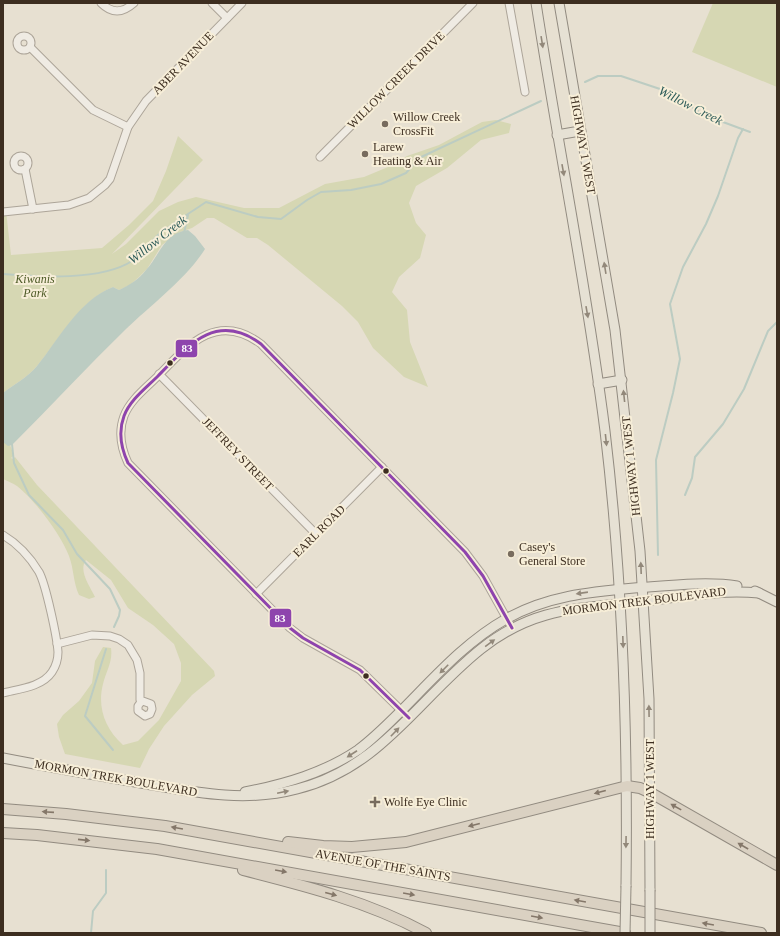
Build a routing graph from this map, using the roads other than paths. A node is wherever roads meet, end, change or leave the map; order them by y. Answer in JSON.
{"nodes":[{"id":1,"x":101,"y":3,"type":"edge"},
{"id":2,"x":134,"y":3,"type":"edge"},
{"id":3,"x":212,"y":3,"type":"edge"},
{"id":4,"x":242,"y":3,"type":"edge"},
{"id":5,"x":472,"y":3,"type":"edge"},
{"id":6,"x":509,"y":3,"type":"edge"},
{"id":7,"x":536,"y":3,"type":"edge"},
{"id":8,"x":559,"y":3,"type":"edge"},
{"id":9,"x":227,"y":18,"type":"junction"},
{"id":10,"x":30,"y":47,"type":"dead end"},
{"id":11,"x":525,"y":92,"type":"dead end"},
{"id":12,"x":128,"y":127,"type":"junction"},
{"id":13,"x":580,"y":131,"type":"junction"},
{"id":14,"x":557,"y":135,"type":"junction"},
{"id":15,"x":320,"y":157,"type":"dead end"},
{"id":16,"x":25,"y":168,"type":"dead end"},
{"id":17,"x":33,"y":209,"type":"junction"},
{"id":18,"x":3,"y":212,"type":"edge"},
{"id":19,"x":159,"y":374,"type":"junction"},
{"id":20,"x":622,"y":380,"type":"junction"},
{"id":21,"x":598,"y":384,"type":"junction"},
{"id":22,"x":382,"y":467,"type":"junction"},
{"id":23,"x":316,"y":534,"type":"junction"},
{"id":24,"x":3,"y":536,"type":"edge"},
{"id":25,"x":642,"y":588,"type":"junction"},
{"id":26,"x":620,"y":590,"type":"junction"},
{"id":27,"x":759,"y":593,"type":"junction"},
{"id":28,"x":256,"y":594,"type":"junction"},
{"id":29,"x":643,"y":602,"type":"junction"},
{"id":30,"x":777,"y":602,"type":"edge"},
{"id":31,"x":621,"y":603,"type":"junction"},
{"id":32,"x":507,"y":618,"type":"junction"},
{"id":33,"x":512,"y":628,"type":"junction"},
{"id":34,"x":57,"y":644,"type":"junction"},
{"id":35,"x":3,"y":693,"type":"edge"},
{"id":36,"x":141,"y":702,"type":"dead end"},
{"id":37,"x":402,"y":710,"type":"junction"},
{"id":38,"x":409,"y":718,"type":"junction"},
{"id":39,"x":3,"y":758,"type":"edge"},
{"id":40,"x":627,"y":786,"type":"junction"},
{"id":41,"x":651,"y":793,"type":"junction"},
{"id":42,"x":230,"y":795,"type":"junction"},
{"id":43,"x":3,"y":809,"type":"edge"},
{"id":44,"x":3,"y":833,"type":"edge"},
{"id":45,"x":203,"y":833,"type":"junction"},
{"id":46,"x":157,"y":849,"type":"junction"},
{"id":47,"x":777,"y":865,"type":"edge"},
{"id":48,"x":426,"y":933,"type":"edge"},
{"id":49,"x":625,"y":933,"type":"edge"},
{"id":50,"x":650,"y":933,"type":"edge"},
{"id":51,"x":761,"y":933,"type":"edge"}],
"edges":[{"from":1,"to":2,"type":"street"},
{"from":3,"to":9,"type":"street"},
{"from":4,"to":9,"type":"street","name":"ABER AVENUE"},
{"from":5,"to":15,"type":"street","name":"WILLOW CREEK DRIVE"},
{"from":6,"to":11,"type":"street"},
{"from":7,"to":14,"type":"main road","name":"HIGHWAY 1 WEST","one_way":true},
{"from":8,"to":13,"type":"main road","name":"HIGHWAY 1 WEST"},
{"from":9,"to":12,"type":"street","name":"ABER AVENUE"},
{"from":10,"to":12,"type":"street"},
{"from":12,"to":17,"type":"street","name":"ABER AVENUE"},
{"from":13,"to":14,"type":"main road"},
{"from":20,"to":13,"type":"main road","name":"HIGHWAY 1 WEST","one_way":true},
{"from":14,"to":21,"type":"main road","name":"HIGHWAY 1 WEST","one_way":true},
{"from":16,"to":17,"type":"street"},
{"from":17,"to":18,"type":"street","name":"ABER AVENUE"},
{"from":19,"to":22,"type":"street"},
{"from":19,"to":23,"type":"street","name":"JEFFREY STREET"},
{"from":19,"to":28,"type":"street"},
{"from":20,"to":21,"type":"main road"},
{"from":25,"to":20,"type":"main road","name":"HIGHWAY 1 WEST","one_way":true},
{"from":21,"to":26,"type":"main road","name":"HIGHWAY 1 WEST","one_way":true},
{"from":22,"to":23,"type":"street","name":"EARL ROAD"},
{"from":22,"to":32,"type":"street"},
{"from":23,"to":28,"type":"street","name":"EARL ROAD"},
{"from":24,"to":34,"type":"street"},
{"from":25,"to":26,"type":"main road","name":"MORMON TREK BOULEVARD"},
{"from":25,"to":27,"type":"main road","name":"MORMON TREK BOULEVARD"},
{"from":25,"to":29,"type":"main road","name":"HIGHWAY 1 WEST"},
{"from":26,"to":31,"type":"main road","name":"HIGHWAY 1 WEST"},
{"from":26,"to":32,"type":"main road","name":"MORMON TREK BOULEVARD","one_way":true},
{"from":27,"to":29,"type":"main road","name":"MORMON TREK BOULEVARD"},
{"from":27,"to":30,"type":"main road","name":"MORMON TREK BOULEVARD"},
{"from":28,"to":37,"type":"street"},
{"from":29,"to":31,"type":"main road","name":"MORMON TREK BOULEVARD"},
{"from":41,"to":29,"type":"main road","name":"HIGHWAY 1 WEST","one_way":true},
{"from":31,"to":33,"type":"main road","name":"MORMON TREK BOULEVARD"},
{"from":31,"to":40,"type":"main road","name":"HIGHWAY 1 WEST","one_way":true},
{"from":32,"to":33,"type":"street"},
{"from":32,"to":37,"type":"main road","name":"MORMON TREK BOULEVARD","one_way":true},
{"from":38,"to":33,"type":"main road","name":"MORMON TREK BOULEVARD","one_way":true},
{"from":34,"to":35,"type":"street"},
{"from":34,"to":36,"type":"street"},
{"from":37,"to":38,"type":"street"},
{"from":37,"to":42,"type":"main road","name":"MORMON TREK BOULEVARD","one_way":true},
{"from":42,"to":38,"type":"main road","name":"MORMON TREK BOULEVARD","one_way":true},
{"from":39,"to":42,"type":"main road","name":"MORMON TREK BOULEVARD"},
{"from":40,"to":41,"type":"highway"},
{"from":40,"to":45,"type":"highway","one_way":true},
{"from":40,"to":49,"type":"main road","name":"HIGHWAY 1 WEST","one_way":true,"bridge":true},
{"from":47,"to":41,"type":"highway","one_way":true},
{"from":41,"to":50,"type":"main road","name":"HIGHWAY 1 WEST","bridge":true},
{"from":45,"to":43,"type":"highway","name":"AVENUE OF THE SAINTS","one_way":true},
{"from":44,"to":46,"type":"highway","name":"AVENUE OF THE SAINTS","one_way":true},
{"from":51,"to":45,"type":"highway","name":"AVENUE OF THE SAINTS","one_way":true},
{"from":46,"to":48,"type":"highway","one_way":true},
{"from":46,"to":49,"type":"highway","name":"AVENUE OF THE SAINTS","one_way":true}]}
